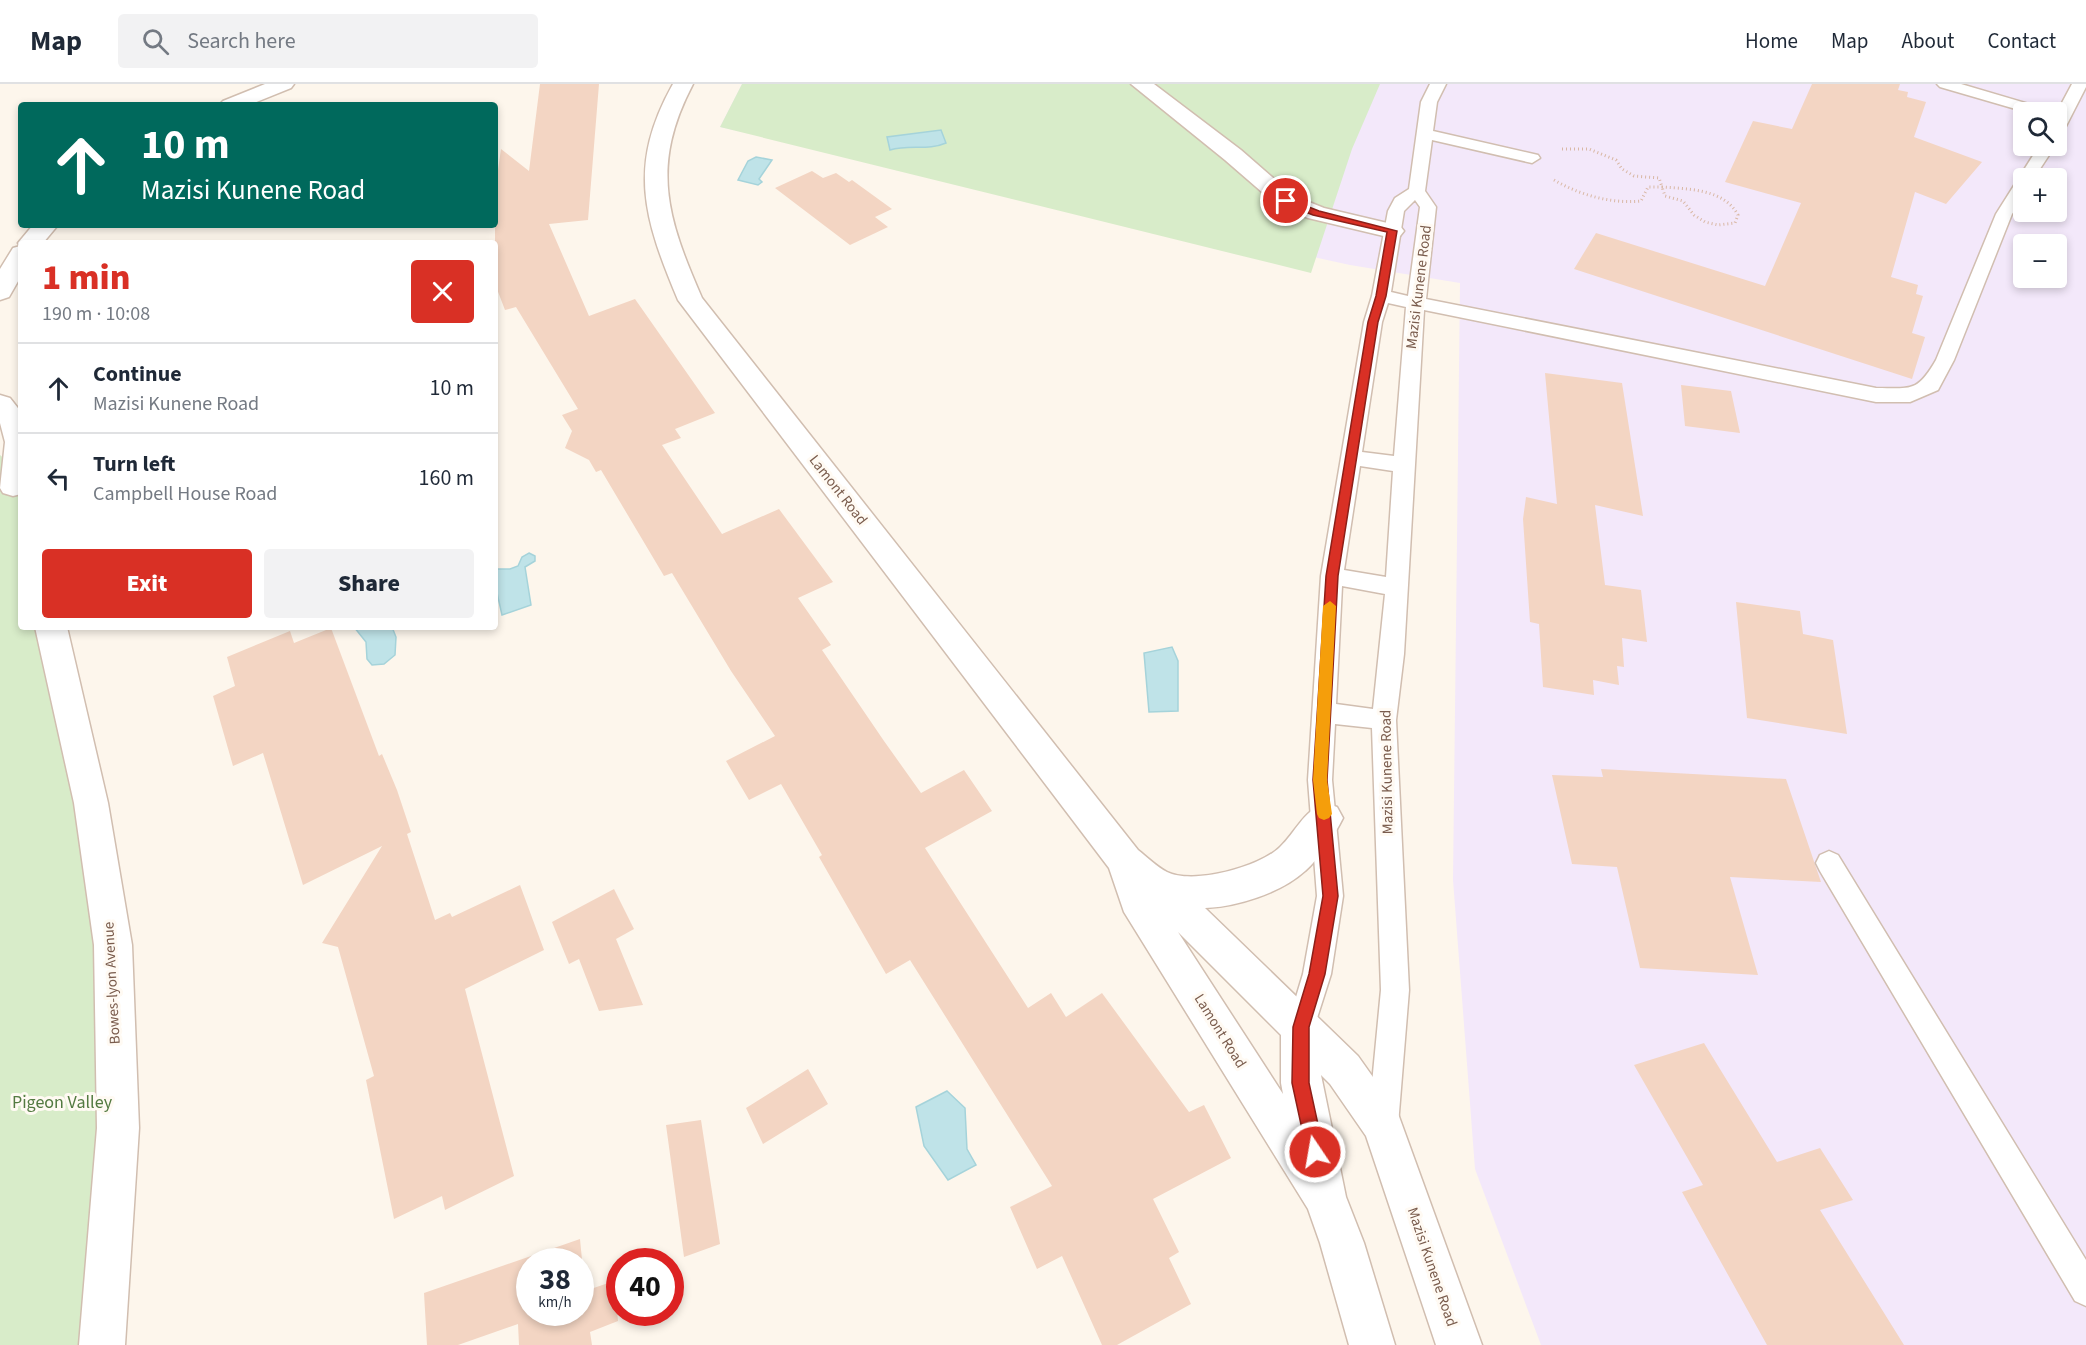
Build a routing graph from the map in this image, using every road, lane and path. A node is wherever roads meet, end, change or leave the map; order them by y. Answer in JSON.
{"nodes":[{"id":1,"x":284,"y":84,"type":"edge"},
{"id":2,"x":683,"y":84,"type":"edge"},
{"id":3,"x":1141,"y":84,"type":"edge"},
{"id":4,"x":1438,"y":84,"type":"edge"},
{"id":5,"x":2080,"y":84,"type":"edge"},
{"id":6,"x":1954,"y":85,"type":"edge"},
{"id":7,"x":238,"y":102,"type":"edge"},
{"id":8,"x":2013,"y":103,"type":"edge"},
{"id":9,"x":2067,"y":108,"type":"edge"},
{"id":10,"x":1424,"y":135,"type":"junction"},
{"id":11,"x":1532,"y":158,"type":"junction"},
{"id":12,"x":1662,"y":187,"type":"junction"},
{"id":13,"x":1417,"y":190,"type":"junction"},
{"id":14,"x":2013,"y":200,"type":"edge"},
{"id":15,"x":43,"y":228,"type":"edge"},
{"id":16,"x":1392,"y":231,"type":"junction"},
{"id":17,"x":33,"y":240,"type":"edge"},
{"id":18,"x":18,"y":259,"type":"edge"},
{"id":19,"x":0,"y":292,"type":"edge"},
{"id":20,"x":1381,"y":296,"type":"junction"},
{"id":21,"x":1417,"y":303,"type":"junction"},
{"id":22,"x":0,"y":404,"type":"edge"},
{"id":23,"x":18,"y":429,"type":"edge"},
{"id":24,"x":18,"y":455,"type":"edge"},
{"id":25,"x":1352,"y":458,"type":"junction"},
{"id":26,"x":1404,"y":465,"type":"junction"},
{"id":27,"x":11,"y":485,"type":"edge"},
{"id":28,"x":1332,"y":576,"type":"junction"},
{"id":29,"x":1397,"y":588,"type":"junction"},
{"id":30,"x":52,"y":630,"type":"edge"},
{"id":31,"x":1323,"y":712,"type":"junction"},
{"id":32,"x":1384,"y":720,"type":"junction"},
{"id":33,"x":1325,"y":818,"type":"junction"},
{"id":34,"x":1125,"y":861,"type":"junction"},
{"id":35,"x":1829,"y":863,"type":"dead end"},
{"id":36,"x":1160,"y":889,"type":"junction"},
{"id":37,"x":1301,"y":1027,"type":"junction"},
{"id":38,"x":1383,"y":1125,"type":"junction"},
{"id":39,"x":1324,"y":1197,"type":"junction"},
{"id":40,"x":2086,"y":1290,"type":"edge"},
{"id":41,"x":102,"y":1345,"type":"edge"},
{"id":42,"x":1372,"y":1345,"type":"edge"},
{"id":43,"x":1459,"y":1345,"type":"edge"}],
"edges":[{"from":1,"to":7,"type":"street"},
{"from":2,"to":34,"type":"street","name":"Lamont Road"},
{"from":3,"to":16,"type":"street"},
{"from":4,"to":10,"type":"lane","name":"Mazisi Kunene Road"},
{"from":5,"to":9,"type":"lane"},
{"from":6,"to":8,"type":"lane"},
{"from":10,"to":11,"type":"lane"},
{"from":10,"to":13,"type":"lane","name":"Mazisi Kunene Road"},
{"from":11,"to":12,"type":"path"},
{"from":11,"to":12,"type":"path"},
{"from":12,"to":12,"type":"path"},
{"from":13,"to":16,"type":"lane"},
{"from":13,"to":21,"type":"lane","name":"Mazisi Kunene Road"},
{"from":14,"to":21,"type":"lane"},
{"from":15,"to":17,"type":"street"},
{"from":16,"to":20,"type":"lane"},
{"from":18,"to":19,"type":"street"},
{"from":20,"to":21,"type":"lane"},
{"from":20,"to":25,"type":"lane"},
{"from":21,"to":26,"type":"lane","name":"Mazisi Kunene Road"},
{"from":22,"to":23,"type":"street"},
{"from":24,"to":27,"type":"street"},
{"from":25,"to":26,"type":"lane"},
{"from":25,"to":28,"type":"lane"},
{"from":26,"to":29,"type":"lane","name":"Mazisi Kunene Road"},
{"from":28,"to":29,"type":"lane"},
{"from":28,"to":31,"type":"lane"},
{"from":29,"to":32,"type":"lane","name":"Mazisi Kunene Road"},
{"from":30,"to":41,"type":"street","name":"Bowes-lyon Avenue"},
{"from":31,"to":32,"type":"lane"},
{"from":31,"to":33,"type":"lane"},
{"from":32,"to":38,"type":"lane","name":"Mazisi Kunene Road"},
{"from":33,"to":36,"type":"street"},
{"from":33,"to":37,"type":"lane"},
{"from":34,"to":36,"type":"street","name":"Lamont Road"},
{"from":34,"to":39,"type":"street","name":"Lamont Road"},
{"from":35,"to":40,"type":"lane"},
{"from":36,"to":37,"type":"street","name":"Lamont Road"},
{"from":37,"to":38,"type":"street","name":"Lamont Road"},
{"from":37,"to":39,"type":"street"},
{"from":38,"to":43,"type":"street","name":"Mazisi Kunene Road"},
{"from":39,"to":42,"type":"street"}]}
